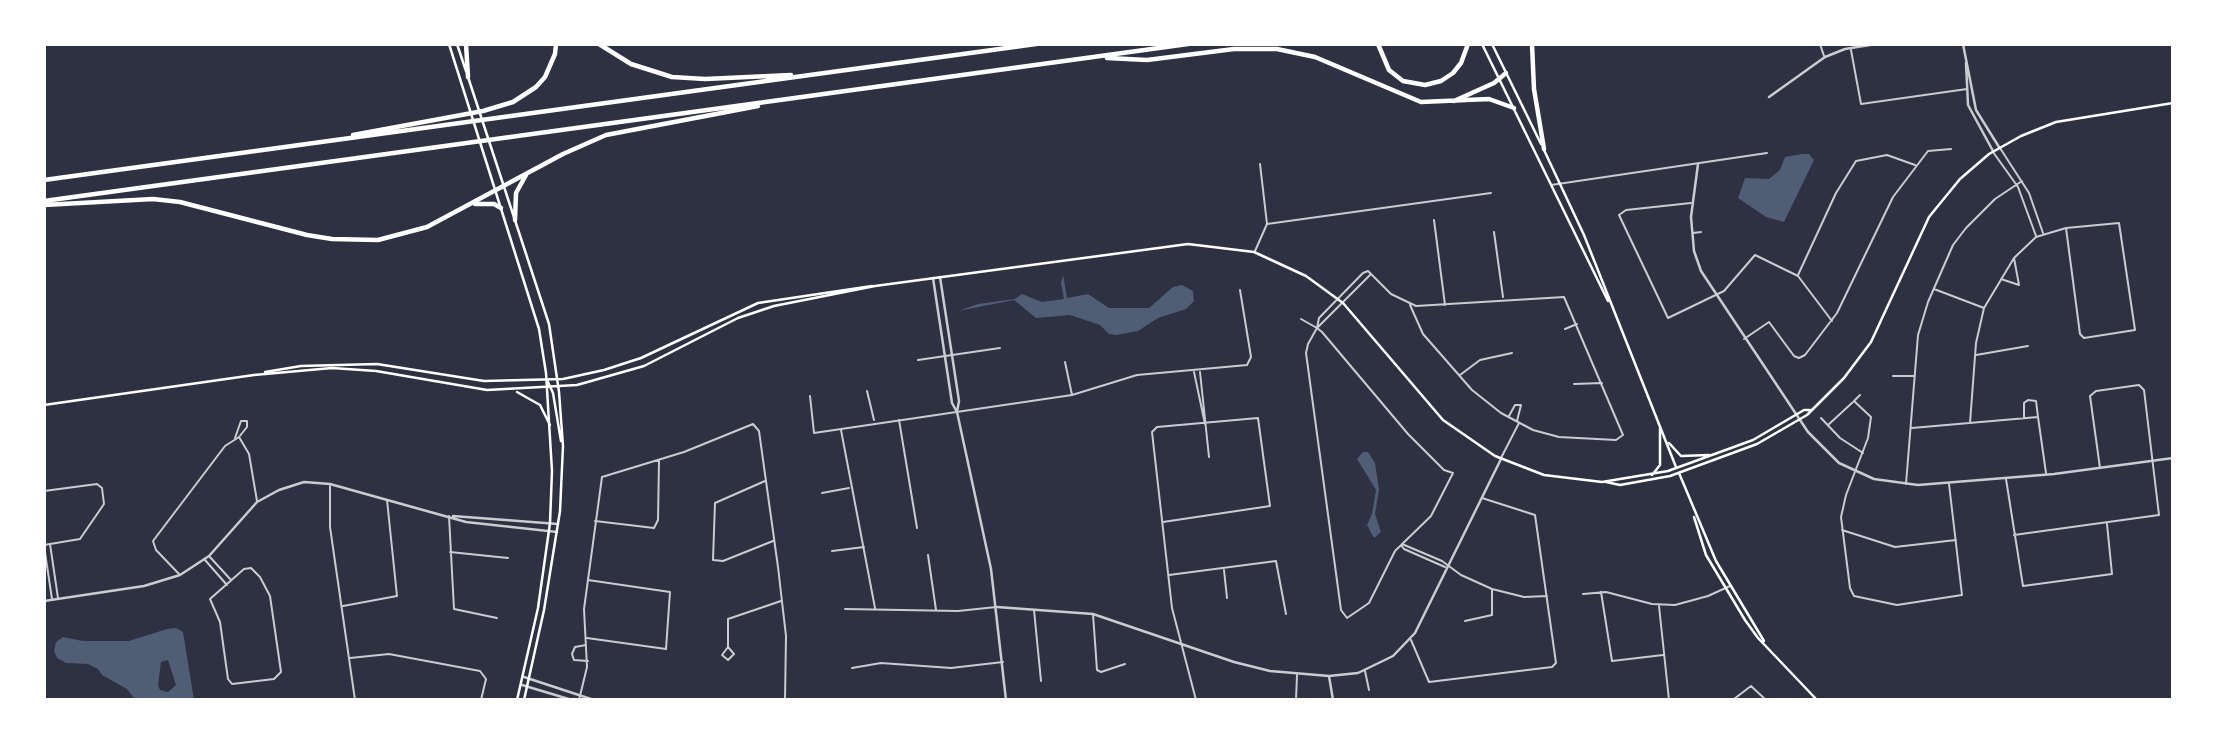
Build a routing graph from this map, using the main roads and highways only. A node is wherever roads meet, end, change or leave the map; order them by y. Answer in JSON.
{"nodes":[{"id":1,"x":449,"y":44,"type":"edge"},
{"id":2,"x":457,"y":44,"type":"edge"},
{"id":3,"x":466,"y":44,"type":"edge"},
{"id":4,"x":556,"y":44,"type":"edge"},
{"id":5,"x":599,"y":44,"type":"edge"},
{"id":6,"x":1036,"y":44,"type":"edge"},
{"id":7,"x":1188,"y":44,"type":"edge"},
{"id":8,"x":1378,"y":44,"type":"edge"},
{"id":9,"x":1468,"y":44,"type":"edge"},
{"id":10,"x":1482,"y":44,"type":"edge"},
{"id":11,"x":1492,"y":44,"type":"edge"},
{"id":12,"x":1532,"y":44,"type":"edge"},
{"id":13,"x":1096,"y":57,"type":"junction"},
{"id":14,"x":1506,"y":73,"type":"junction"},
{"id":15,"x":806,"y":75,"type":"junction"},
{"id":16,"x":468,"y":77,"type":"junction"},
{"id":17,"x":1500,"y":79,"type":"junction"},
{"id":18,"x":776,"y":101,"type":"junction"},
{"id":19,"x":1443,"y":103,"type":"junction"},
{"id":20,"x":2173,"y":103,"type":"edge"},
{"id":21,"x":1514,"y":108,"type":"junction"},
{"id":22,"x":337,"y":139,"type":"junction"},
{"id":23,"x":1544,"y":149,"type":"junction"},
{"id":24,"x":526,"y":174,"type":"junction"},
{"id":25,"x":44,"y":180,"type":"edge"},
{"id":26,"x":504,"y":185,"type":"junction"},
{"id":27,"x":496,"y":189,"type":"junction"},
{"id":28,"x":44,"y":203,"type":"edge"},
{"id":29,"x":471,"y":205,"type":"junction"},
{"id":30,"x":501,"y":208,"type":"junction"},
{"id":31,"x":515,"y":220,"type":"junction"},
{"id":32,"x":875,"y":286,"type":"junction"},
{"id":33,"x":1610,"y":303,"type":"junction"},
{"id":34,"x":254,"y":375,"type":"junction"},
{"id":35,"x":558,"y":379,"type":"junction"},
{"id":36,"x":547,"y":380,"type":"junction"},
{"id":37,"x":558,"y":387,"type":"junction"},
{"id":38,"x":549,"y":388,"type":"junction"},
{"id":39,"x":515,"y":390,"type":"junction"},
{"id":40,"x":44,"y":405,"type":"edge"},
{"id":41,"x":1810,"y":410,"type":"junction"},
{"id":42,"x":1660,"y":425,"type":"junction"},
{"id":43,"x":551,"y":428,"type":"junction"},
{"id":44,"x":1666,"y":438,"type":"junction"},
{"id":45,"x":563,"y":446,"type":"junction"},
{"id":46,"x":1719,"y":453,"type":"junction"},
{"id":47,"x":1677,"y":468,"type":"junction"},
{"id":48,"x":1679,"y":473,"type":"junction"},
{"id":49,"x":1651,"y":475,"type":"junction"},
{"id":50,"x":1602,"y":482,"type":"junction"},
{"id":51,"x":1694,"y":514,"type":"junction"},
{"id":52,"x":1764,"y":641,"type":"junction"},
{"id":53,"x":517,"y":700,"type":"edge"},
{"id":54,"x":524,"y":700,"type":"edge"},
{"id":55,"x":1817,"y":700,"type":"edge"}],
"edges":[{"from":1,"to":27,"type":"main road"},
{"from":2,"to":16,"type":"main road"},
{"from":3,"to":16,"type":"highway"},
{"from":4,"to":22,"type":"highway"},
{"from":5,"to":15,"type":"highway"},
{"from":6,"to":15,"type":"highway"},
{"from":7,"to":13,"type":"highway"},
{"from":8,"to":9,"type":"highway"},
{"from":10,"to":17,"type":"main road"},
{"from":11,"to":14,"type":"main road"},
{"from":12,"to":23,"type":"highway"},
{"from":13,"to":18,"type":"highway"},
{"from":13,"to":19,"type":"highway"},
{"from":14,"to":17,"type":"highway"},
{"from":14,"to":23,"type":"main road"},
{"from":15,"to":22,"type":"highway"},
{"from":16,"to":26,"type":"main road"},
{"from":17,"to":19,"type":"highway"},
{"from":17,"to":21,"type":"main road"},
{"from":18,"to":24,"type":"highway"},
{"from":18,"to":28,"type":"highway"},
{"from":19,"to":21,"type":"highway"},
{"from":20,"to":41,"type":"main road"},
{"from":21,"to":33,"type":"main road"},
{"from":22,"to":25,"type":"highway"},
{"from":23,"to":33,"type":"main road"},
{"from":24,"to":26,"type":"highway"},
{"from":24,"to":31,"type":"highway"},
{"from":26,"to":27,"type":"highway"},
{"from":26,"to":31,"type":"main road"},
{"from":27,"to":29,"type":"highway"},
{"from":27,"to":30,"type":"main road"},
{"from":28,"to":29,"type":"highway"},
{"from":29,"to":30,"type":"highway"},
{"from":30,"to":36,"type":"main road"},
{"from":31,"to":35,"type":"main road"},
{"from":32,"to":35,"type":"main road"},
{"from":32,"to":37,"type":"main road"},
{"from":32,"to":50,"type":"main road"},
{"from":33,"to":42,"type":"main road"},
{"from":34,"to":36,"type":"main road"},
{"from":34,"to":39,"type":"main road"},
{"from":34,"to":40,"type":"main road"},
{"from":35,"to":36,"type":"main road"},
{"from":35,"to":37,"type":"main road"},
{"from":36,"to":38,"type":"main road"},
{"from":37,"to":38,"type":"main road"},
{"from":37,"to":45,"type":"main road"},
{"from":38,"to":39,"type":"main road"},
{"from":38,"to":43,"type":"main road"},
{"from":38,"to":45,"type":"main road"},
{"from":39,"to":43,"type":"main road"},
{"from":41,"to":46,"type":"main road"},
{"from":41,"to":48,"type":"main road"},
{"from":42,"to":44,"type":"main road"},
{"from":42,"to":49,"type":"main road"},
{"from":43,"to":53,"type":"main road"},
{"from":44,"to":46,"type":"main road"},
{"from":44,"to":47,"type":"main road"},
{"from":45,"to":54,"type":"main road"},
{"from":46,"to":47,"type":"main road"},
{"from":47,"to":48,"type":"main road"},
{"from":47,"to":49,"type":"main road"},
{"from":48,"to":50,"type":"main road"},
{"from":48,"to":51,"type":"main road"},
{"from":49,"to":50,"type":"main road"},
{"from":51,"to":52,"type":"main road"},
{"from":51,"to":52,"type":"main road"},
{"from":52,"to":55,"type":"main road"}]}
